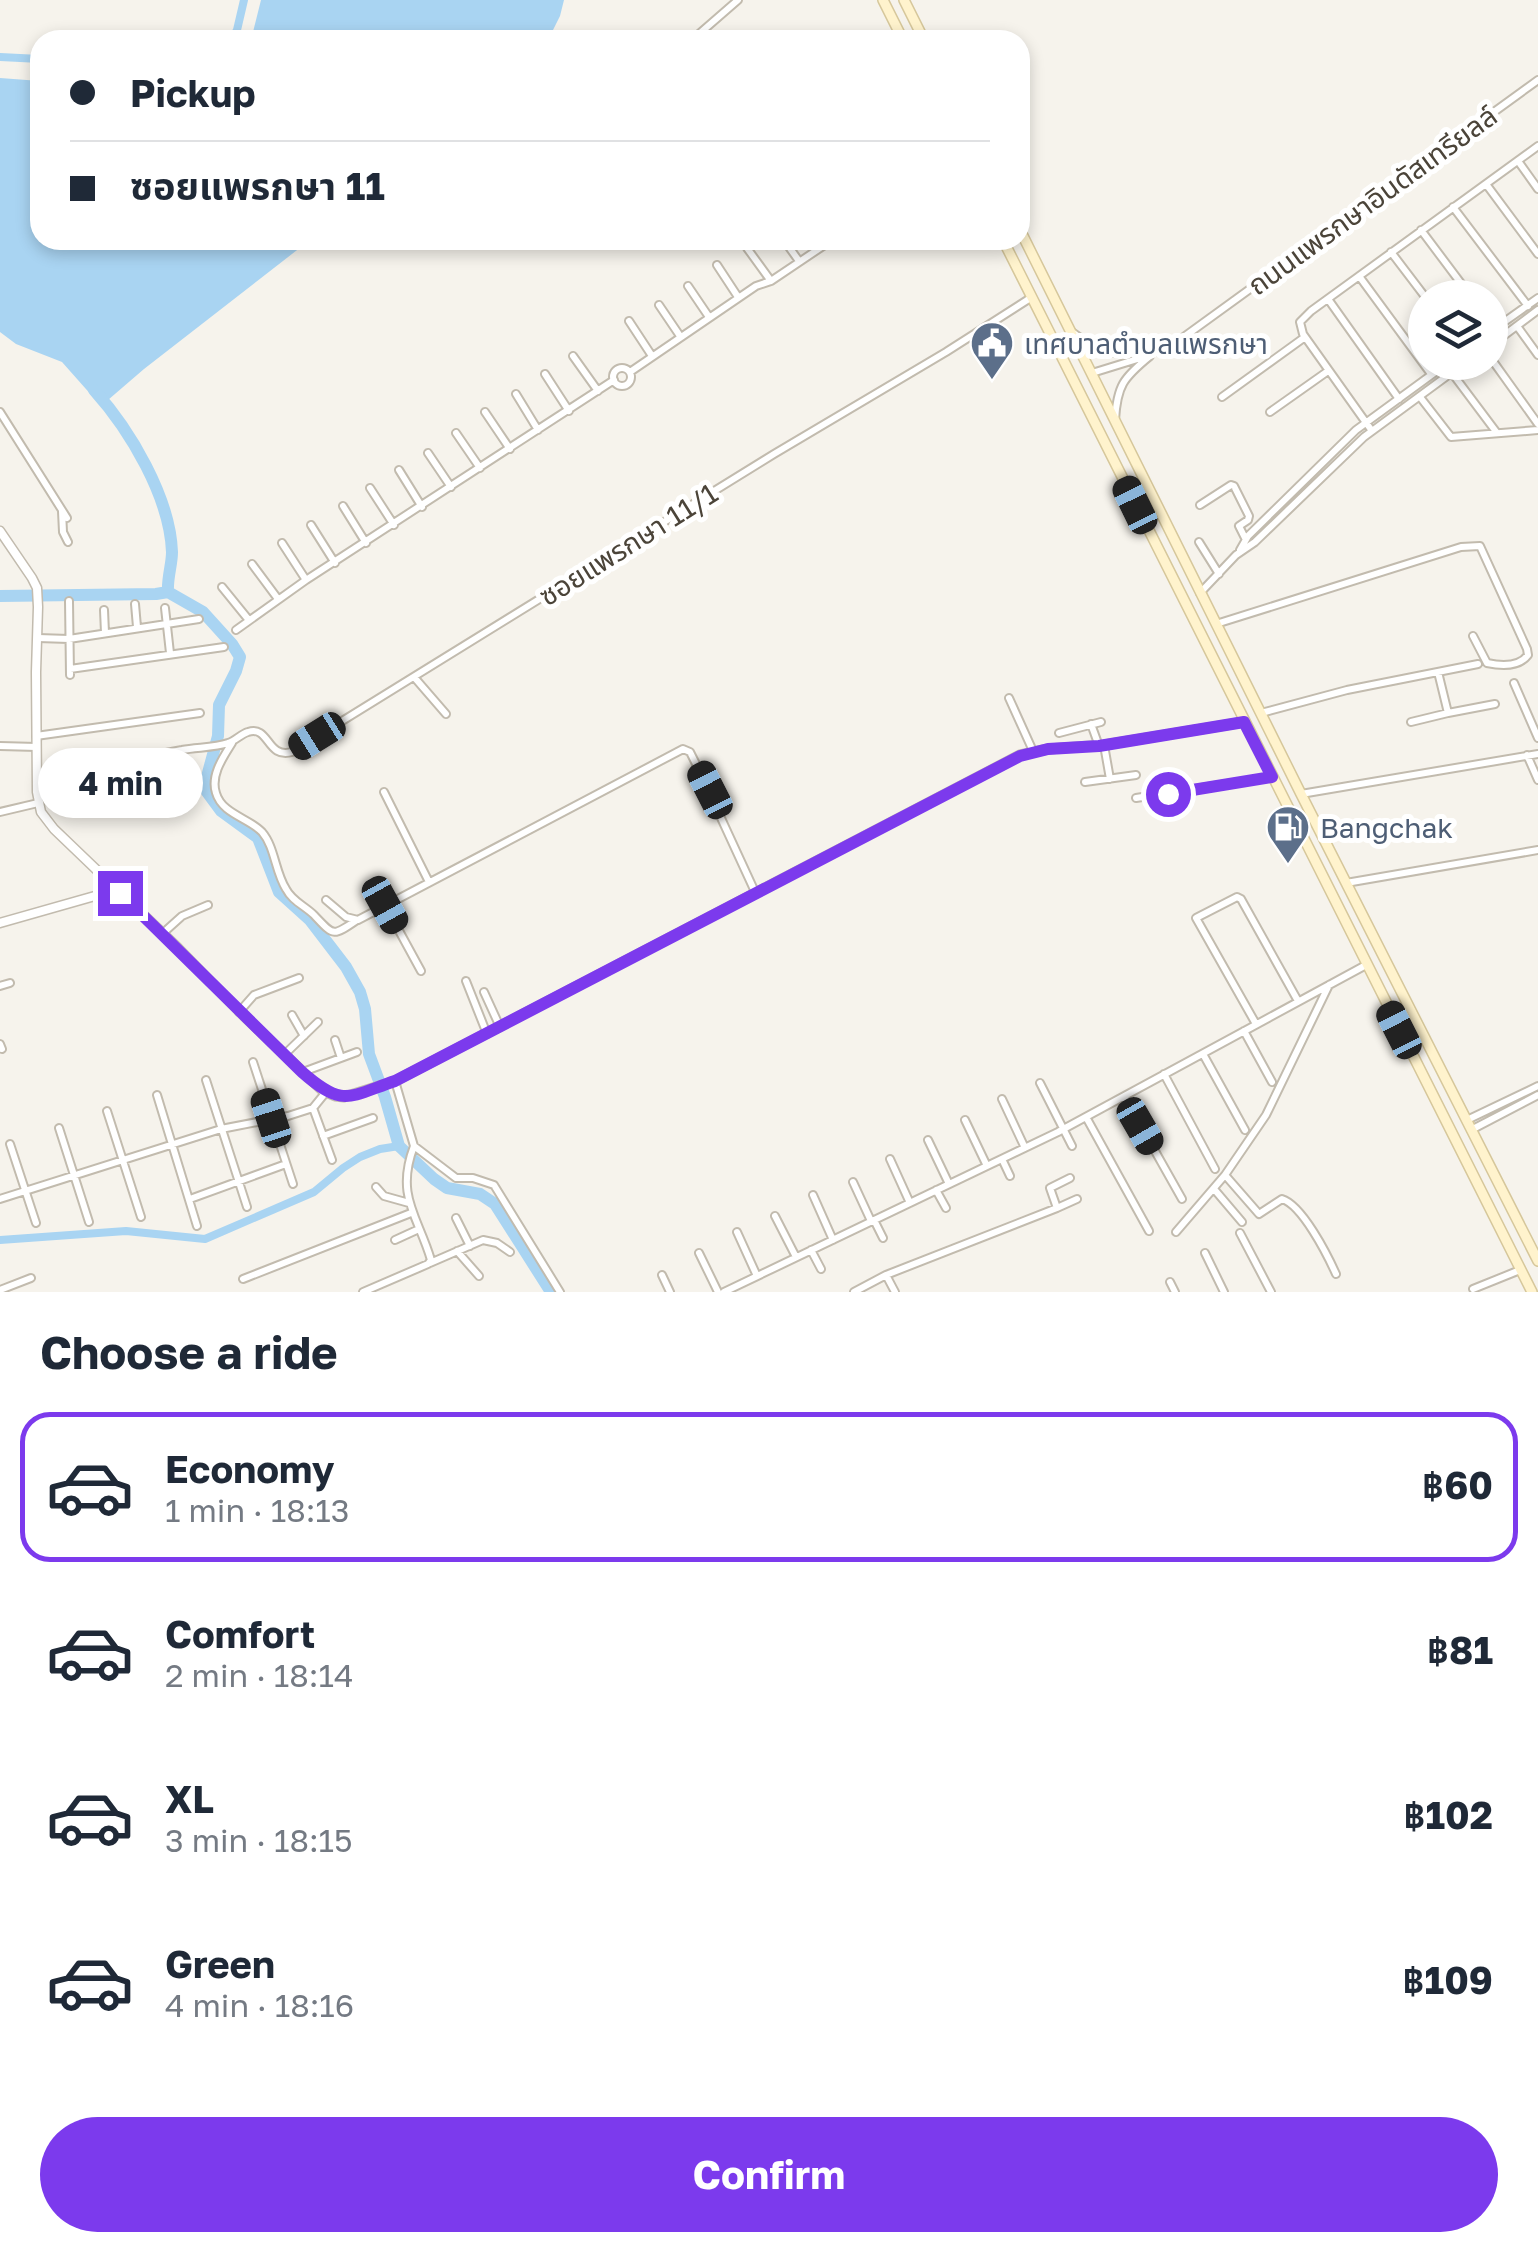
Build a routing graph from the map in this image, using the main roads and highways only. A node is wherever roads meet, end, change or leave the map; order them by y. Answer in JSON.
{"nodes":[{"id":1,"x":904,"y":0,"type":"edge"},
{"id":2,"x":886,"y":1,"type":"edge"},
{"id":3,"x":899,"y":30,"type":"edge"},
{"id":4,"x":919,"y":30,"type":"edge"},
{"id":5,"x":1008,"y":250,"type":"edge"},
{"id":6,"x":1030,"y":250,"type":"edge"},
{"id":7,"x":1538,"y":1261,"type":"edge"},
{"id":8,"x":1532,"y":1292,"type":"edge"}],
"edges":[{"from":1,"to":4,"type":"main road"},
{"from":2,"to":3,"type":"main road"},
{"from":5,"to":8,"type":"main road"},
{"from":6,"to":7,"type":"main road"}]}
